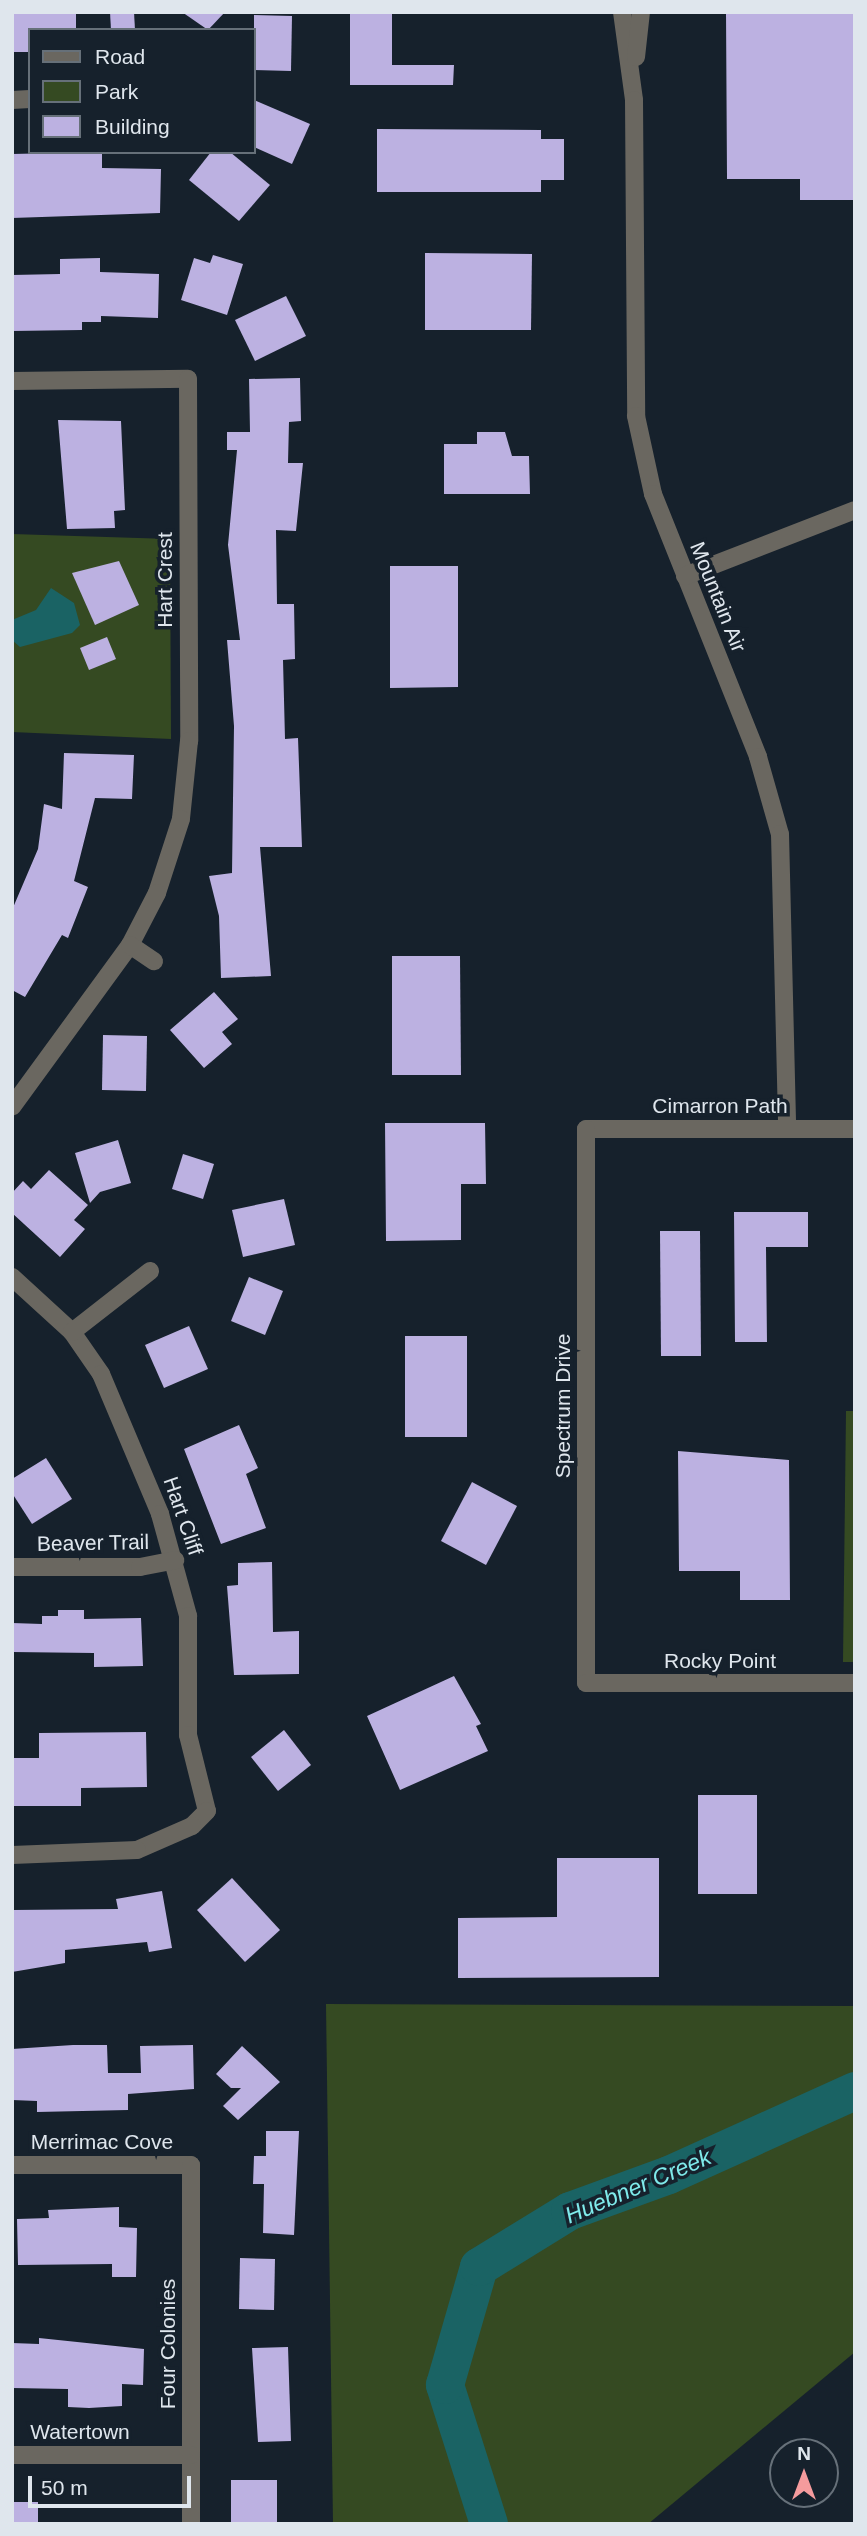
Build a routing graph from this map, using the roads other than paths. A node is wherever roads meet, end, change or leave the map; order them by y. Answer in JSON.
{"nodes":[{"id":1,"x":622,"y":12,"type":"edge"},
{"id":2,"x":641,"y":12,"type":"edge"},
{"id":3,"x":633,"y":78,"type":"junction"},
{"id":4,"x":12,"y":382,"type":"edge"},
{"id":5,"x":855,"y":510,"type":"edge"},
{"id":6,"x":685,"y":576,"type":"junction"},
{"id":7,"x":130,"y":945,"type":"junction"},
{"id":8,"x":154,"y":961,"type":"dead end"},
{"id":9,"x":12,"y":1107,"type":"edge"},
{"id":10,"x":586,"y":1129,"type":"joint"},
{"id":11,"x":787,"y":1129,"type":"junction"},
{"id":12,"x":855,"y":1129,"type":"edge"},
{"id":13,"x":150,"y":1271,"type":"dead end"},
{"id":14,"x":12,"y":1278,"type":"edge"},
{"id":15,"x":72,"y":1332,"type":"junction"},
{"id":16,"x":175,"y":1560,"type":"junction"},
{"id":17,"x":12,"y":1567,"type":"edge"},
{"id":18,"x":586,"y":1683,"type":"joint"},
{"id":19,"x":855,"y":1683,"type":"edge"},
{"id":20,"x":12,"y":1856,"type":"edge"},
{"id":21,"x":12,"y":2165,"type":"edge"},
{"id":22,"x":191,"y":2165,"type":"joint"},
{"id":23,"x":12,"y":2455,"type":"edge"},
{"id":24,"x":191,"y":2455,"type":"junction"},
{"id":25,"x":191,"y":2524,"type":"edge"}],
"edges":[{"from":1,"to":3,"type":"street","name":"Mountain Air"},
{"from":2,"to":3,"type":"street","name":"Mountain Air"},
{"from":3,"to":6,"type":"street","name":"Mountain Air"},
{"from":4,"to":7,"type":"street","name":"Hart Crest"},
{"from":5,"to":6,"type":"street"},
{"from":6,"to":11,"type":"street","name":"Mountain Air"},
{"from":7,"to":8,"type":"street"},
{"from":7,"to":9,"type":"street","name":"Hart Crest"},
{"from":10,"to":11,"type":"street","name":"Cimarron Path"},
{"from":10,"to":18,"type":"street","name":"Spectrum Drive"},
{"from":11,"to":12,"type":"street","name":"Cimarron Path"},
{"from":13,"to":15,"type":"street"},
{"from":14,"to":15,"type":"street","name":"Hart Cliff"},
{"from":15,"to":16,"type":"street","name":"Hart Cliff"},
{"from":16,"to":17,"type":"street","name":"Beaver Trail"},
{"from":16,"to":20,"type":"street","name":"Hart Cliff"},
{"from":18,"to":19,"type":"street","name":"Rocky Point"},
{"from":21,"to":22,"type":"street","name":"Merrimac Cove"},
{"from":22,"to":24,"type":"street","name":"Four Colonies"},
{"from":23,"to":24,"type":"street","name":"Watertown"},
{"from":24,"to":25,"type":"street","name":"Four Colonies"}]}
